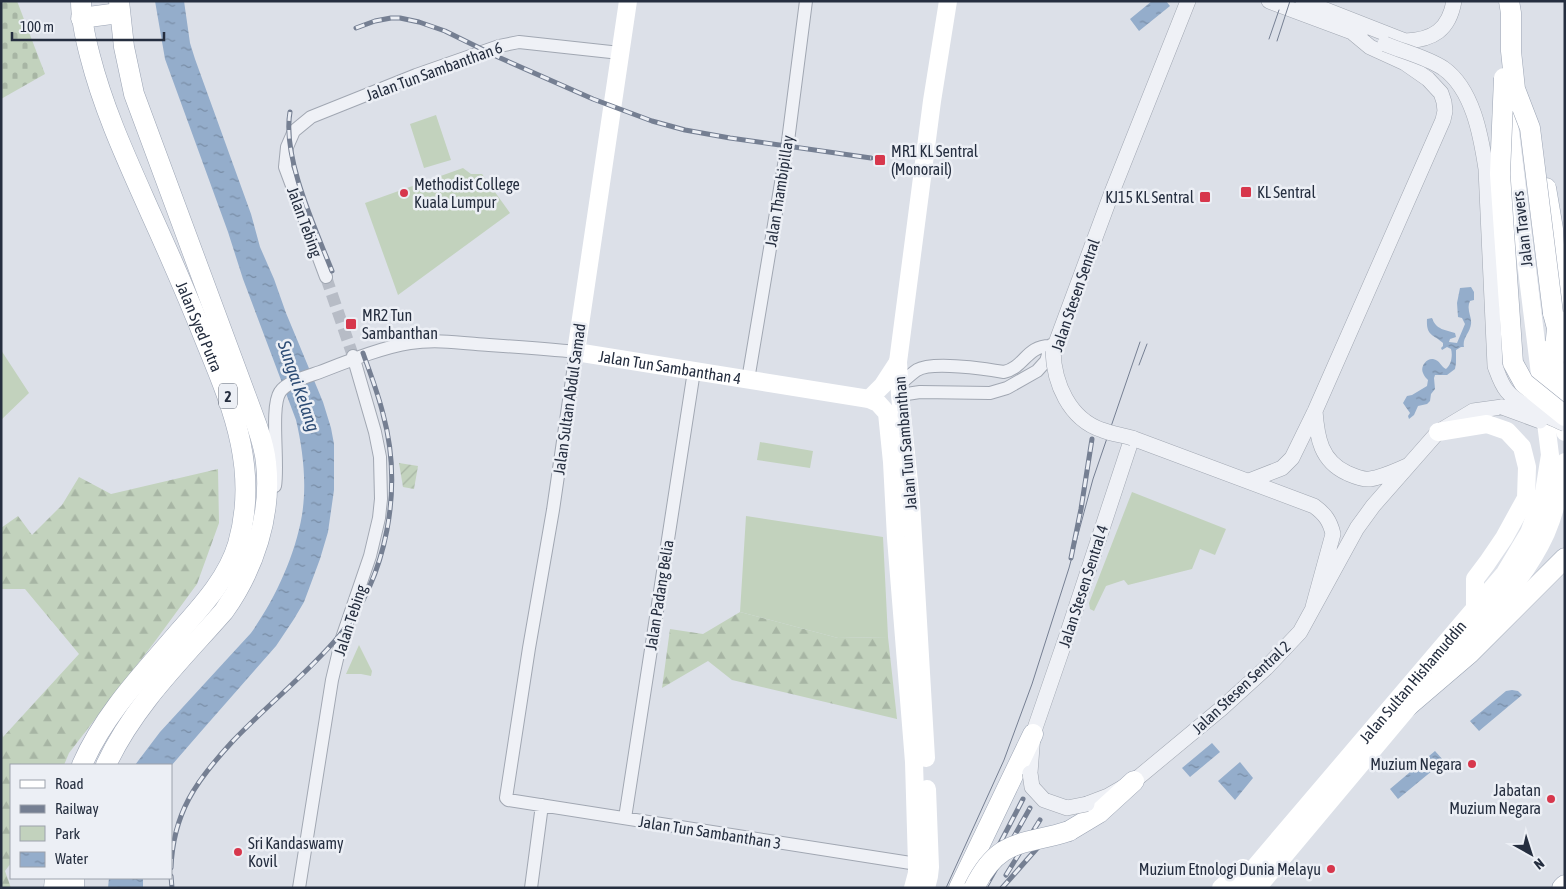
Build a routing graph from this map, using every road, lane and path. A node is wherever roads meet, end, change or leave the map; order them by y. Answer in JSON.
{"nodes":[{"id":1,"x":628,"y":1,"type":"edge"},
{"id":2,"x":806,"y":1,"type":"edge"},
{"id":3,"x":948,"y":1,"type":"edge"},
{"id":4,"x":1188,"y":1,"type":"edge"},
{"id":5,"x":1269,"y":1,"type":"edge"},
{"id":6,"x":1303,"y":1,"type":"edge"},
{"id":7,"x":1454,"y":1,"type":"edge"},
{"id":8,"x":1503,"y":1,"type":"edge"},
{"id":9,"x":1509,"y":1,"type":"edge"},
{"id":10,"x":1520,"y":1,"type":"edge"},
{"id":11,"x":119,"y":7,"type":"edge"},
{"id":12,"x":81,"y":9,"type":"edge"},
{"id":13,"x":1352,"y":32,"type":"junction"},
{"id":14,"x":620,"y":53,"type":"junction"},
{"id":15,"x":1520,"y":64,"type":"junction"},
{"id":16,"x":1504,"y":78,"type":"junction"},
{"id":17,"x":285,"y":167,"type":"joint"},
{"id":18,"x":326,"y":278,"type":"tunnel mouth"},
{"id":19,"x":1558,"y":318,"type":"edge"},
{"id":20,"x":1052,"y":346,"type":"junction"},
{"id":21,"x":576,"y":352,"type":"junction"},
{"id":22,"x":1559,"y":358,"type":"edge"},
{"id":23,"x":350,"y":360,"type":"junction"},
{"id":24,"x":898,"y":362,"type":"junction"},
{"id":25,"x":694,"y":371,"type":"junction"},
{"id":26,"x":748,"y":380,"type":"junction"},
{"id":27,"x":899,"y":390,"type":"junction"},
{"id":28,"x":869,"y":399,"type":"junction"},
{"id":29,"x":1315,"y":411,"type":"junction"},
{"id":30,"x":1565,"y":416,"type":"edge"},
{"id":31,"x":1565,"y":424,"type":"edge"},
{"id":32,"x":1565,"y":431,"type":"edge"},
{"id":33,"x":1438,"y":432,"type":"junction"},
{"id":34,"x":1132,"y":438,"type":"junction"},
{"id":35,"x":1557,"y":459,"type":"edge"},
{"id":36,"x":1408,"y":466,"type":"junction"},
{"id":37,"x":1249,"y":481,"type":"junction"},
{"id":38,"x":264,"y":516,"type":"junction"},
{"id":39,"x":1565,"y":558,"type":"edge"},
{"id":40,"x":1313,"y":607,"type":"junction"},
{"id":41,"x":1475,"y":608,"type":"junction"},
{"id":42,"x":1407,"y":707,"type":"junction"},
{"id":43,"x":1033,"y":734,"type":"junction"},
{"id":44,"x":82,"y":764,"type":"edge"},
{"id":45,"x":107,"y":764,"type":"edge"},
{"id":46,"x":1134,"y":780,"type":"junction"},
{"id":47,"x":506,"y":796,"type":"joint"},
{"id":48,"x":542,"y":805,"type":"junction"},
{"id":49,"x":625,"y":818,"type":"junction"},
{"id":50,"x":1282,"y":835,"type":"junction"},
{"id":51,"x":917,"y":864,"type":"junction"},
{"id":52,"x":299,"y":888,"type":"edge"},
{"id":53,"x":531,"y":888,"type":"edge"},
{"id":54,"x":913,"y":888,"type":"edge"},
{"id":55,"x":926,"y":888,"type":"edge"},
{"id":56,"x":959,"y":888,"type":"edge"},
{"id":57,"x":974,"y":888,"type":"edge"},
{"id":58,"x":1221,"y":888,"type":"edge"},
{"id":59,"x":1237,"y":888,"type":"edge"},
{"id":60,"x":1257,"y":888,"type":"edge"}],
"edges":[{"from":1,"to":14,"type":"main road","name":"Jalan Sultan Abdul Samad"},
{"from":2,"to":26,"type":"street","name":"Jalan Thambipillay"},
{"from":3,"to":24,"type":"main road","name":"Jalan Tun Sambanthan"},
{"from":4,"to":20,"type":"street","name":"Jalan Stesen Sentral"},
{"from":5,"to":13,"type":"street"},
{"from":6,"to":7,"type":"street"},
{"from":8,"to":16,"type":"main road","name":"Jalan Travers"},
{"from":9,"to":19,"type":"main road","bridge":true},
{"from":10,"to":15,"type":"main road","name":"Jalan Travers"},
{"from":11,"to":12,"type":"main road"},
{"from":11,"to":38,"type":"main road","name":"Jalan Syed Putra","number":"2"},
{"from":12,"to":44,"type":"main road","name":"Jalan Syed Putra","number":"2"},
{"from":13,"to":29,"type":"street"},
{"from":13,"to":31,"type":"street","bridge":true},
{"from":14,"to":17,"type":"street","name":"Jalan Tun Sambanthan 6"},
{"from":14,"to":21,"type":"main road","name":"Jalan Sultan Abdul Samad"},
{"from":15,"to":19,"type":"main road"},
{"from":15,"to":22,"type":"main road","name":"Jalan Travers"},
{"from":16,"to":30,"type":"main road","bridge":true},
{"from":16,"to":35,"type":"main road","name":"Jalan Travers"},
{"from":17,"to":18,"type":"street","name":"Jalan Tebing"},
{"from":19,"to":22,"type":"main road"},
{"from":20,"to":27,"type":"street"},
{"from":20,"to":27,"type":"street"},
{"from":20,"to":34,"type":"street","name":"Jalan Stesen Sentral","bridge":true},
{"from":21,"to":23,"type":"street","name":"Jalan Tun Sambanthan 4"},
{"from":21,"to":25,"type":"main road","name":"Jalan Tun Sambanthan 4"},
{"from":21,"to":47,"type":"street","name":"Jalan Sultan Abdul Samad"},
{"from":22,"to":32,"type":"main road","name":"Jalan Travers"},
{"from":23,"to":38,"type":"street","name":"Jalan Tun Sambanthan 4"},
{"from":23,"to":52,"type":"street","name":"Jalan Tebing"},
{"from":24,"to":27,"type":"main road","name":"Jalan Tun Sambanthan"},
{"from":24,"to":28,"type":"main road"},
{"from":25,"to":26,"type":"main road","name":"Jalan Tun Sambanthan 4"},
{"from":25,"to":49,"type":"street","name":"Jalan Padang Belia"},
{"from":26,"to":28,"type":"main road","name":"Jalan Tun Sambanthan 4"},
{"from":27,"to":55,"type":"main road","name":"Jalan Tun Sambanthan"},
{"from":28,"to":51,"type":"main road","name":"Jalan Tun Sambanthan"},
{"from":29,"to":36,"type":"street"},
{"from":29,"to":37,"type":"street"},
{"from":32,"to":33,"type":"street","name":"Jalan Stesen Sentral 2","bridge":true},
{"from":33,"to":36,"type":"street","name":"Jalan Stesen Sentral 2"},
{"from":33,"to":41,"type":"main road"},
{"from":34,"to":37,"type":"street","name":"Jalan Stesen Sentral"},
{"from":34,"to":43,"type":"street","name":"Jalan Stesen Sentral 4"},
{"from":35,"to":41,"type":"main road","name":"Jalan Sultan Hishamuddin"},
{"from":35,"to":42,"type":"main road","name":"Jalan Sultan Hishamuddin"},
{"from":36,"to":40,"type":"street","name":"Jalan Stesen Sentral 2"},
{"from":37,"to":40,"type":"street","name":"Jalan Stesen Sentral"},
{"from":38,"to":45,"type":"main road","name":"Jalan Syed Putra","number":"2"},
{"from":39,"to":42,"type":"main road"},
{"from":40,"to":46,"type":"street","name":"Jalan Stesen Sentral 2"},
{"from":41,"to":50,"type":"main road","name":"Jalan Sultan Hishamuddin"},
{"from":42,"to":60,"type":"main road","name":"Jalan Sultan Hishamuddin"},
{"from":43,"to":46,"type":"street","name":"Jalan Stesen Sentral 2","bridge":true},
{"from":43,"to":56,"type":"main road"},
{"from":46,"to":57,"type":"main road","bridge":true},
{"from":47,"to":48,"type":"street","name":"Jalan Tun Sambanthan 3"},
{"from":48,"to":49,"type":"street","name":"Jalan Tun Sambanthan 3"},
{"from":48,"to":53,"type":"street"},
{"from":49,"to":51,"type":"street","name":"Jalan Tun Sambanthan 3"},
{"from":50,"to":58,"type":"main road"},
{"from":50,"to":59,"type":"main road","name":"Jalan Sultan Hishamuddin"},
{"from":51,"to":54,"type":"main road","name":"Jalan Tun Sambanthan"}]}
